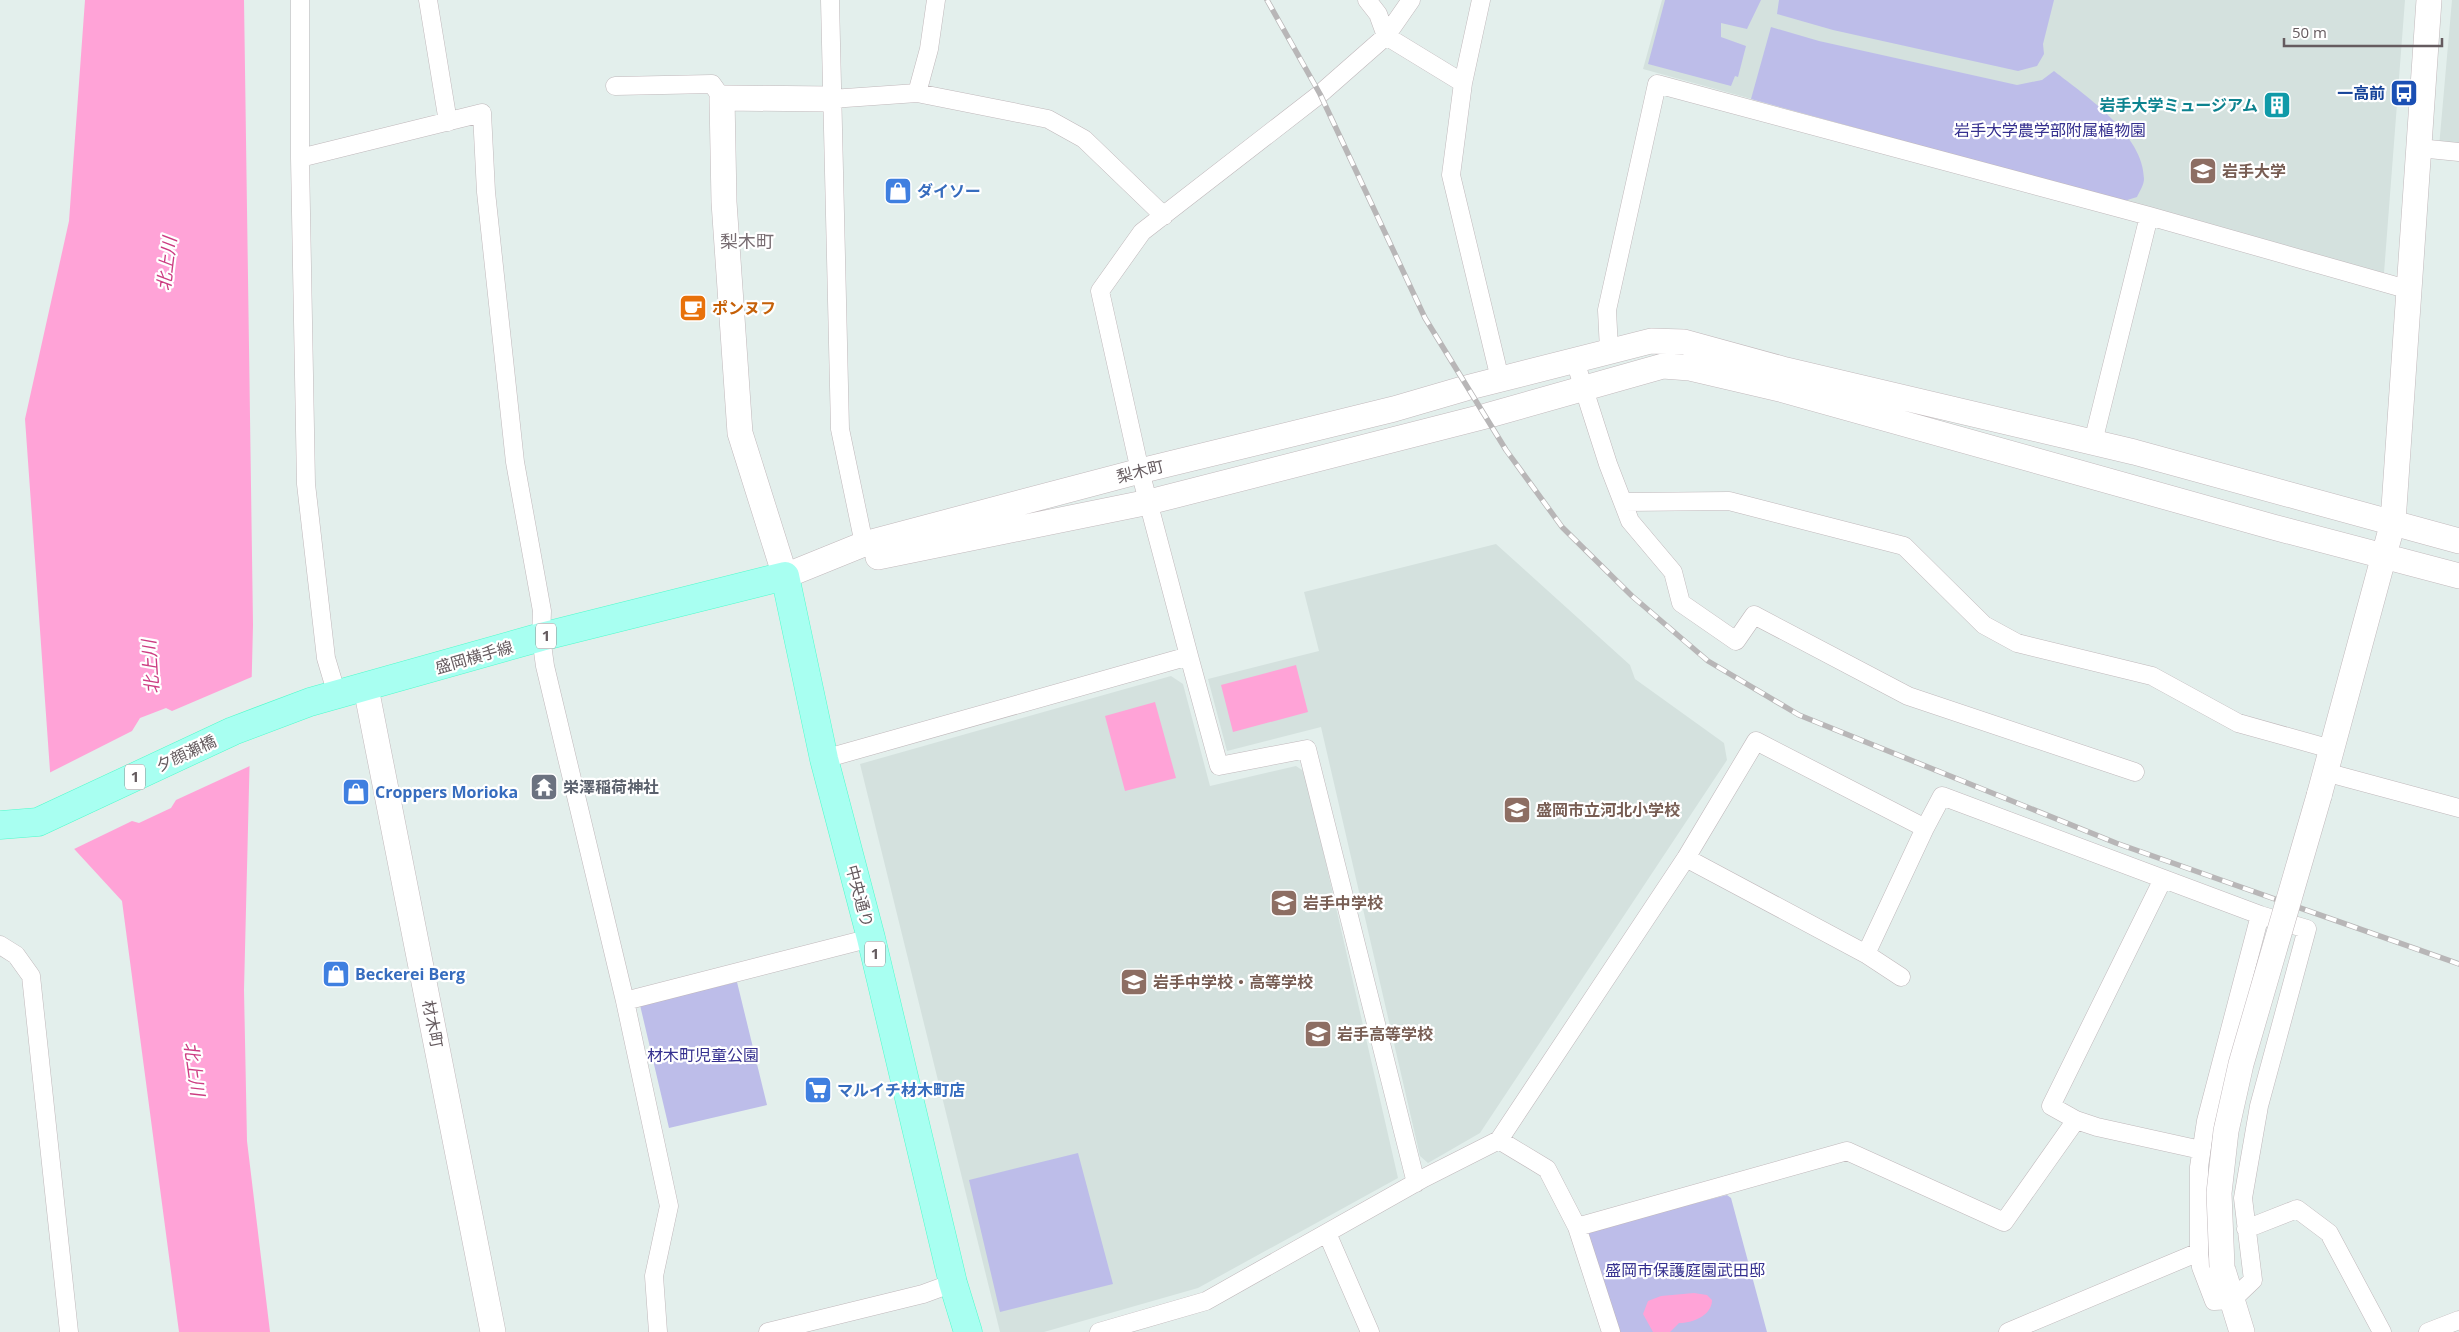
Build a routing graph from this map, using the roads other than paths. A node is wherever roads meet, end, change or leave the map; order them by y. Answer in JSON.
{"nodes":[{"id":1,"x":300,"y":0,"type":"edge"},
{"id":2,"x":428,"y":0,"type":"edge"},
{"id":3,"x":830,"y":0,"type":"edge"},
{"id":4,"x":936,"y":0,"type":"edge"},
{"id":5,"x":1367,"y":0,"type":"edge"},
{"id":6,"x":1411,"y":0,"type":"edge"},
{"id":7,"x":1481,"y":0,"type":"edge"},
{"id":8,"x":2429,"y":0,"type":"edge"},
{"id":9,"x":1386,"y":36,"type":"junction"},
{"id":10,"x":1463,"y":84,"type":"junction"},
{"id":11,"x":615,"y":86,"type":"dead end"},
{"id":12,"x":917,"y":93,"type":"junction"},
{"id":13,"x":722,"y":98,"type":"junction"},
{"id":14,"x":831,"y":99,"type":"junction"},
{"id":15,"x":448,"y":122,"type":"junction"},
{"id":16,"x":2419,"y":148,"type":"junction"},
{"id":17,"x":2459,"y":152,"type":"edge"},
{"id":18,"x":300,"y":158,"type":"junction"},
{"id":19,"x":1164,"y":216,"type":"junction"},
{"id":20,"x":2150,"y":216,"type":"junction"},
{"id":21,"x":2410,"y":290,"type":"junction"},
{"id":22,"x":1608,"y":350,"type":"junction"},
{"id":23,"x":1575,"y":361,"type":"junction"},
{"id":24,"x":1500,"y":379,"type":"junction"},
{"id":25,"x":1584,"y":388,"type":"junction"},
{"id":26,"x":2093,"y":442,"type":"junction"},
{"id":27,"x":1140,"y":471,"type":"junction"},
{"id":28,"x":1149,"y":502,"type":"junction"},
{"id":29,"x":1624,"y":502,"type":"junction"},
{"id":30,"x":2393,"y":522,"type":"junction"},
{"id":31,"x":2459,"y":541,"type":"edge"},
{"id":32,"x":864,"y":544,"type":"junction"},
{"id":33,"x":2384,"y":555,"type":"junction"},
{"id":34,"x":784,"y":576,"type":"junction"},
{"id":35,"x":2459,"y":576,"type":"edge"},
{"id":36,"x":542,"y":637,"type":"junction"},
{"id":37,"x":1189,"y":656,"type":"junction"},
{"id":38,"x":366,"y":688,"type":"junction"},
{"id":39,"x":337,"y":695,"type":"junction"},
{"id":40,"x":310,"y":702,"type":"joint"},
{"id":41,"x":824,"y":759,"type":"junction"},
{"id":42,"x":2328,"y":761,"type":"junction"},
{"id":43,"x":2134,"y":772,"type":"dead end"},
{"id":44,"x":2459,"y":808,"type":"edge"},
{"id":45,"x":0,"y":825,"type":"edge"},
{"id":46,"x":1925,"y":828,"type":"junction"},
{"id":47,"x":1686,"y":858,"type":"junction"},
{"id":48,"x":2163,"y":879,"type":"junction"},
{"id":49,"x":2260,"y":915,"type":"junction"},
{"id":50,"x":871,"y":938,"type":"junction"},
{"id":51,"x":0,"y":945,"type":"edge"},
{"id":52,"x":1866,"y":954,"type":"junction"},
{"id":53,"x":1901,"y":977,"type":"dead end"},
{"id":54,"x":625,"y":1001,"type":"junction"},
{"id":55,"x":2076,"y":1120,"type":"junction"},
{"id":56,"x":1499,"y":1140,"type":"junction"},
{"id":57,"x":2201,"y":1150,"type":"junction"},
{"id":58,"x":1416,"y":1182,"type":"junction"},
{"id":59,"x":1577,"y":1227,"type":"junction"},
{"id":60,"x":2246,"y":1229,"type":"junction"},
{"id":61,"x":1327,"y":1233,"type":"junction"},
{"id":62,"x":2199,"y":1252,"type":"junction"},
{"id":63,"x":953,"y":1283,"type":"junction"},
{"id":64,"x":2232,"y":1300,"type":"junction"},
{"id":65,"x":2459,"y":1320,"type":"edge"},
{"id":66,"x":1149,"y":1326,"type":"edge"},
{"id":67,"x":69,"y":1332,"type":"edge"},
{"id":68,"x":493,"y":1332,"type":"edge"},
{"id":69,"x":658,"y":1332,"type":"edge"},
{"id":70,"x":768,"y":1332,"type":"edge"},
{"id":71,"x":968,"y":1332,"type":"edge"},
{"id":72,"x":1098,"y":1332,"type":"edge"},
{"id":73,"x":1370,"y":1332,"type":"edge"},
{"id":74,"x":1611,"y":1332,"type":"edge"},
{"id":75,"x":2008,"y":1332,"type":"edge"},
{"id":76,"x":2242,"y":1332,"type":"edge"},
{"id":77,"x":2382,"y":1332,"type":"edge"},
{"id":78,"x":2428,"y":1332,"type":"edge"}],
"edges":[{"from":1,"to":18,"type":"street"},
{"from":2,"to":15,"type":"street"},
{"from":3,"to":14,"type":"street"},
{"from":4,"to":12,"type":"street"},
{"from":5,"to":9,"type":"street"},
{"from":6,"to":9,"type":"street"},
{"from":7,"to":10,"type":"street"},
{"from":8,"to":16,"type":"street"},
{"from":9,"to":10,"type":"street"},
{"from":9,"to":19,"type":"street"},
{"from":10,"to":24,"type":"street"},
{"from":11,"to":13,"type":"street"},
{"from":12,"to":14,"type":"street"},
{"from":12,"to":19,"type":"street"},
{"from":13,"to":14,"type":"street"},
{"from":13,"to":34,"type":"street"},
{"from":14,"to":32,"type":"street"},
{"from":15,"to":18,"type":"street"},
{"from":15,"to":36,"type":"street"},
{"from":16,"to":17,"type":"street"},
{"from":16,"to":21,"type":"street"},
{"from":18,"to":39,"type":"street"},
{"from":19,"to":27,"type":"street"},
{"from":20,"to":21,"type":"street"},
{"from":20,"to":22,"type":"street"},
{"from":20,"to":26,"type":"street"},
{"from":21,"to":30,"type":"street"},
{"from":22,"to":23,"type":"street","name":"梨木町"},
{"from":22,"to":26,"type":"street","name":"梨木町"},
{"from":23,"to":24,"type":"street","name":"梨木町"},
{"from":23,"to":25,"type":"street"},
{"from":24,"to":27,"type":"street","name":"梨木町"},
{"from":25,"to":28,"type":"street"},
{"from":25,"to":29,"type":"street"},
{"from":25,"to":33,"type":"street"},
{"from":26,"to":30,"type":"street","name":"梨木町"},
{"from":27,"to":28,"type":"street"},
{"from":27,"to":32,"type":"street","name":"梨木町"},
{"from":28,"to":34,"type":"street"},
{"from":28,"to":37,"type":"street"},
{"from":29,"to":42,"type":"street"},
{"from":29,"to":43,"type":"street"},
{"from":30,"to":31,"type":"street","name":"梨木町"},
{"from":30,"to":33,"type":"street"},
{"from":32,"to":34,"type":"street","name":"梨木町"},
{"from":33,"to":35,"type":"street"},
{"from":33,"to":42,"type":"street"},
{"from":34,"to":36,"type":"main road","name":"盛岡横手線","number":"1"},
{"from":34,"to":41,"type":"main road","name":"中央通り","number":"1"},
{"from":36,"to":38,"type":"main road","name":"盛岡横手線","number":"1"},
{"from":36,"to":54,"type":"street"},
{"from":37,"to":41,"type":"street"},
{"from":37,"to":58,"type":"street"},
{"from":38,"to":39,"type":"main road","name":"盛岡横手線","number":"1"},
{"from":38,"to":68,"type":"street","name":"材木町"},
{"from":39,"to":40,"type":"main road","name":"盛岡横手線","number":"1"},
{"from":40,"to":45,"type":"main road","name":"夕顔瀬橋","number":"1"},
{"from":41,"to":50,"type":"main road","name":"中央通り","number":"1"},
{"from":42,"to":44,"type":"street"},
{"from":42,"to":64,"type":"street","bridge":true},
{"from":46,"to":47,"type":"street"},
{"from":46,"to":48,"type":"street"},
{"from":46,"to":52,"type":"street"},
{"from":47,"to":52,"type":"street"},
{"from":47,"to":56,"type":"street"},
{"from":48,"to":49,"type":"street"},
{"from":48,"to":55,"type":"street"},
{"from":49,"to":57,"type":"street"},
{"from":49,"to":60,"type":"street"},
{"from":50,"to":54,"type":"street"},
{"from":50,"to":63,"type":"main road","name":"中央通り","number":"1"},
{"from":51,"to":67,"type":"street"},
{"from":52,"to":53,"type":"street"},
{"from":54,"to":69,"type":"street"},
{"from":55,"to":57,"type":"street"},
{"from":55,"to":59,"type":"street"},
{"from":56,"to":58,"type":"street"},
{"from":56,"to":59,"type":"street"},
{"from":57,"to":62,"type":"street"},
{"from":58,"to":61,"type":"street"},
{"from":59,"to":74,"type":"street"},
{"from":60,"to":64,"type":"street"},
{"from":60,"to":77,"type":"street"},
{"from":61,"to":66,"type":"street"},
{"from":61,"to":73,"type":"street"},
{"from":62,"to":64,"type":"street"},
{"from":62,"to":75,"type":"street"},
{"from":63,"to":70,"type":"street"},
{"from":63,"to":71,"type":"main road","name":"中央通り","number":"1"},
{"from":64,"to":76,"type":"street"},
{"from":65,"to":78,"type":"street"},
{"from":66,"to":72,"type":"street"}]}
